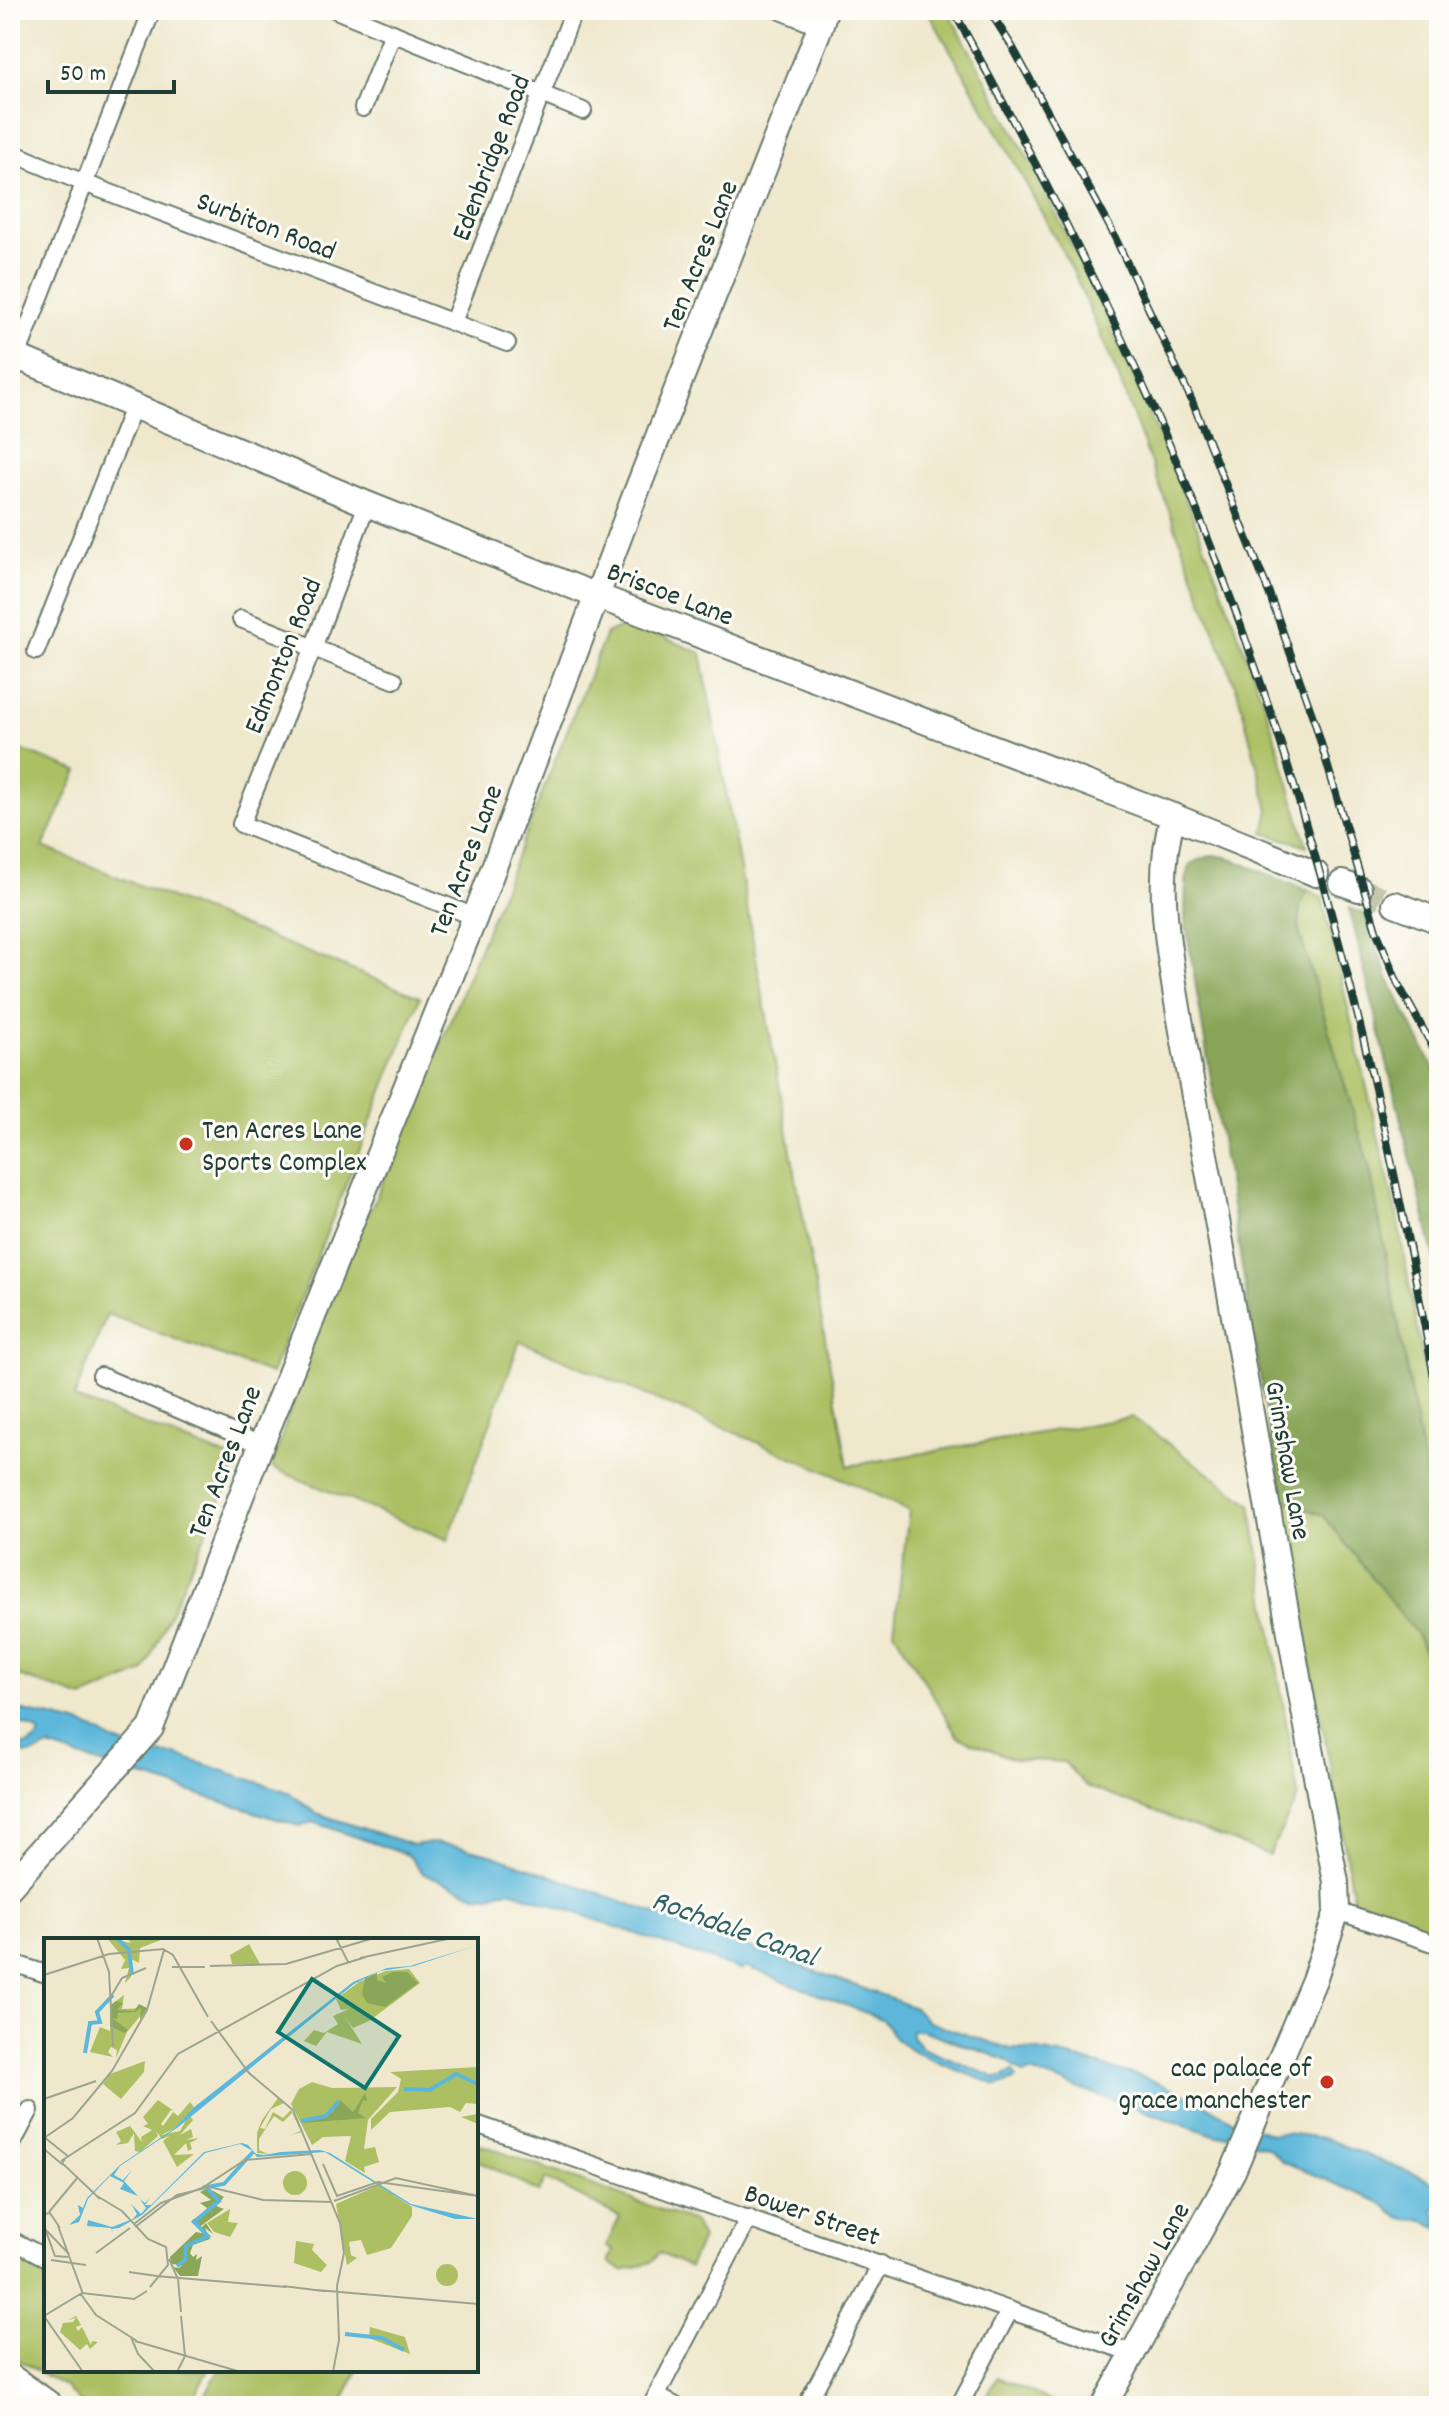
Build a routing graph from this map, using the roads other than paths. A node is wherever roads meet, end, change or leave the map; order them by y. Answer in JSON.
{"nodes":[{"id":1,"x":152,"y":10,"type":"edge"},
{"id":2,"x":336,"y":10,"type":"edge"},
{"id":3,"x":574,"y":10,"type":"edge"},
{"id":4,"x":779,"y":10,"type":"edge"},
{"id":5,"x":822,"y":19,"type":"edge"},
{"id":6,"x":393,"y":33,"type":"junction"},
{"id":7,"x":542,"y":94,"type":"junction"},
{"id":8,"x":363,"y":108,"type":"dead end"},
{"id":9,"x":583,"y":111,"type":"dead end"},
{"id":10,"x":10,"y":152,"type":"edge"},
{"id":11,"x":84,"y":183,"type":"junction"},
{"id":12,"x":453,"y":322,"type":"junction"},
{"id":13,"x":507,"y":343,"type":"dead end"},
{"id":14,"x":13,"y":355,"type":"edge"},
{"id":15,"x":134,"y":405,"type":"junction"},
{"id":16,"x":367,"y":504,"type":"junction"},
{"id":17,"x":597,"y":596,"type":"junction"},
{"id":18,"x":241,"y":619,"type":"dead end"},
{"id":19,"x":313,"y":648,"type":"junction"},
{"id":20,"x":36,"y":651,"type":"dead end"},
{"id":21,"x":394,"y":680,"type":"dead end"},
{"id":22,"x":1173,"y":816,"type":"junction"},
{"id":23,"x":1316,"y":874,"type":"dead end"},
{"id":24,"x":1395,"y":904,"type":"tunnel mouth"},
{"id":25,"x":475,"y":917,"type":"junction"},
{"id":26,"x":1439,"y":921,"type":"edge"},
{"id":27,"x":101,"y":1376,"type":"dead end"},
{"id":28,"x":261,"y":1445,"type":"junction"},
{"id":29,"x":10,"y":1887,"type":"edge"},
{"id":30,"x":1337,"y":1911,"type":"junction"},
{"id":31,"x":1439,"y":1945,"type":"edge"},
{"id":32,"x":10,"y":1962,"type":"edge"},
{"id":33,"x":44,"y":1973,"type":"edge"},
{"id":34,"x":30,"y":2110,"type":"dead end"},
{"id":35,"x":478,"y":2125,"type":"edge"},
{"id":36,"x":10,"y":2148,"type":"edge"},
{"id":37,"x":749,"y":2218,"type":"junction"},
{"id":38,"x":10,"y":2239,"type":"edge"},
{"id":39,"x":44,"y":2257,"type":"edge"},
{"id":40,"x":881,"y":2264,"type":"junction"},
{"id":41,"x":1010,"y":2310,"type":"junction"},
{"id":42,"x":1132,"y":2353,"type":"junction"},
{"id":43,"x":10,"y":2380,"type":"edge"},
{"id":44,"x":654,"y":2401,"type":"edge"},
{"id":45,"x":47,"y":2406,"type":"edge"},
{"id":46,"x":676,"y":2406,"type":"edge"},
{"id":47,"x":806,"y":2406,"type":"edge"},
{"id":48,"x":959,"y":2406,"type":"edge"},
{"id":49,"x":1104,"y":2406,"type":"edge"}],
"edges":[{"from":1,"to":11,"type":"street"},
{"from":2,"to":6,"type":"street"},
{"from":3,"to":7,"type":"street","name":"Edenbridge Road"},
{"from":4,"to":5,"type":"street"},
{"from":5,"to":17,"type":"street","name":"Ten Acres Lane"},
{"from":6,"to":7,"type":"street"},
{"from":6,"to":8,"type":"street"},
{"from":7,"to":9,"type":"street"},
{"from":7,"to":12,"type":"street","name":"Edenbridge Road"},
{"from":10,"to":11,"type":"street","name":"Surbiton Road"},
{"from":11,"to":12,"type":"street","name":"Surbiton Road"},
{"from":11,"to":14,"type":"street"},
{"from":12,"to":13,"type":"street","name":"Surbiton Road"},
{"from":14,"to":15,"type":"street","name":"Briscoe Lane"},
{"from":15,"to":16,"type":"street","name":"Briscoe Lane"},
{"from":15,"to":20,"type":"street"},
{"from":16,"to":17,"type":"street","name":"Briscoe Lane"},
{"from":16,"to":19,"type":"street","name":"Edmonton Road"},
{"from":17,"to":22,"type":"street","name":"Briscoe Lane"},
{"from":17,"to":25,"type":"street","name":"Ten Acres Lane"},
{"from":18,"to":19,"type":"street"},
{"from":19,"to":21,"type":"street"},
{"from":19,"to":25,"type":"street","name":"Edmonton Road"},
{"from":22,"to":23,"type":"street","name":"Briscoe Lane"},
{"from":22,"to":30,"type":"street","name":"Grimshaw Lane"},
{"from":24,"to":26,"type":"street"},
{"from":25,"to":28,"type":"street","name":"Ten Acres Lane"},
{"from":27,"to":28,"type":"street"},
{"from":28,"to":29,"type":"street","name":"Ten Acres Lane"},
{"from":30,"to":31,"type":"street"},
{"from":30,"to":42,"type":"street","name":"Grimshaw Lane"},
{"from":32,"to":33,"type":"street"},
{"from":34,"to":36,"type":"street"},
{"from":35,"to":37,"type":"street","name":"Bower Street"},
{"from":37,"to":40,"type":"street","name":"Bower Street"},
{"from":37,"to":44,"type":"street"},
{"from":38,"to":39,"type":"street"},
{"from":40,"to":41,"type":"street","name":"Bower Street"},
{"from":40,"to":47,"type":"street"},
{"from":41,"to":42,"type":"street","name":"Bower Street"},
{"from":41,"to":48,"type":"street"},
{"from":42,"to":49,"type":"street","name":"Grimshaw Lane"},
{"from":43,"to":45,"type":"highway"},
{"from":44,"to":46,"type":"street"}]}
